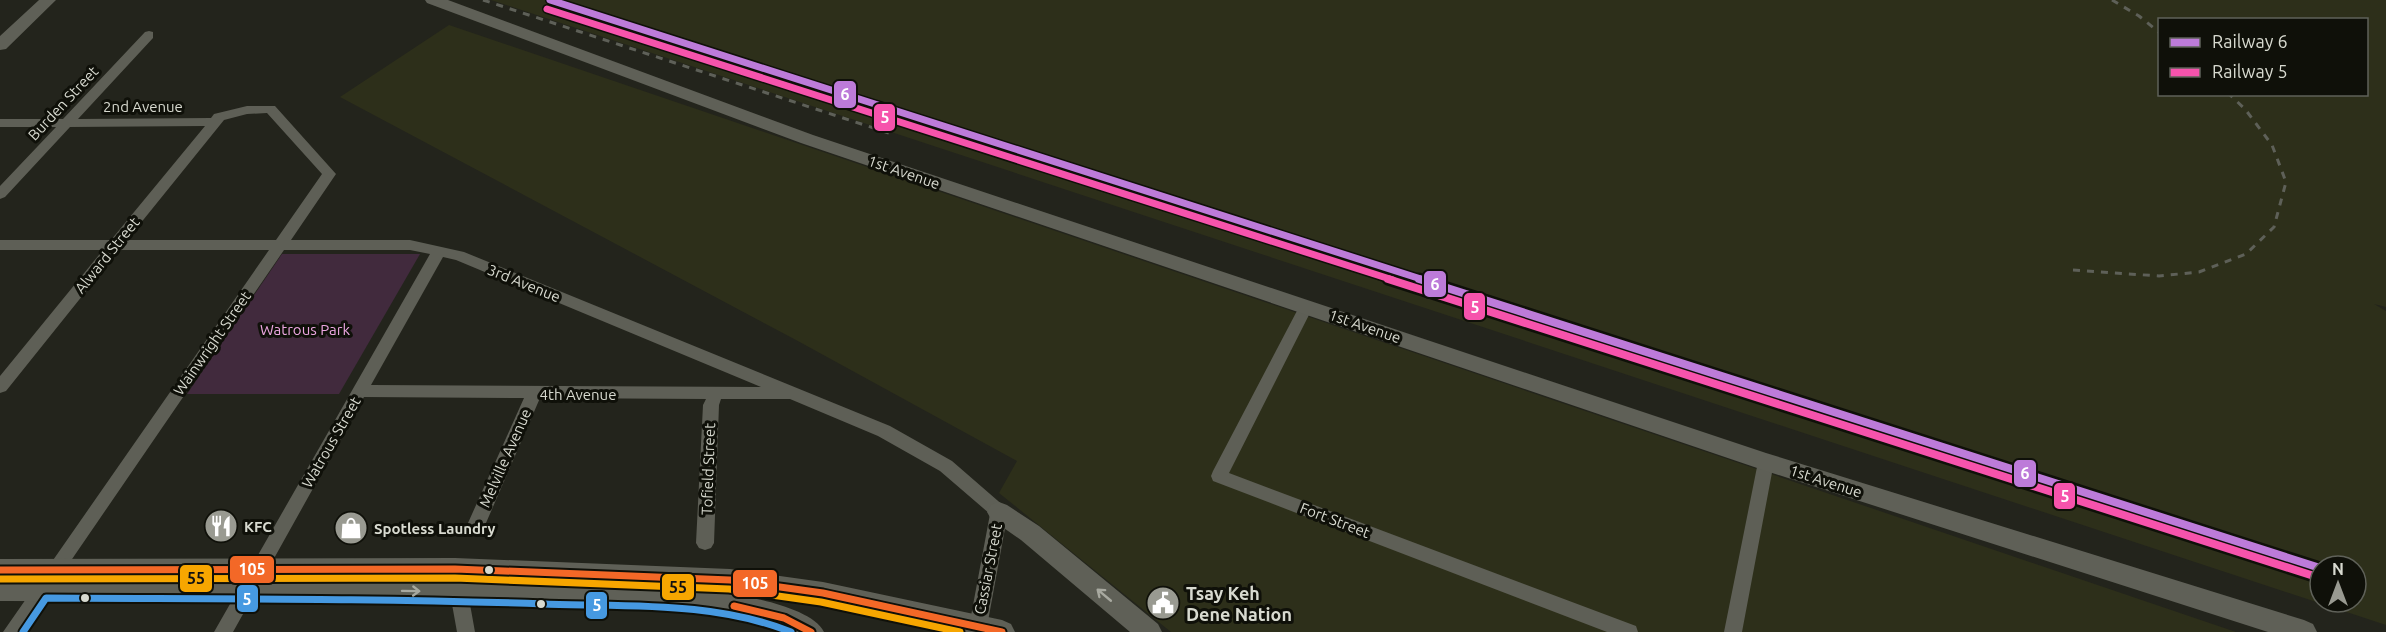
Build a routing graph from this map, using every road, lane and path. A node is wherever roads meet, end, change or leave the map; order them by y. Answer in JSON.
{"nodes":[{"id":1,"x":48,"y":0,"type":"edge"},
{"id":2,"x":433,"y":0,"type":"edge"},
{"id":3,"x":149,"y":34,"type":"dead end"},
{"id":4,"x":0,"y":45,"type":"edge"},
{"id":5,"x":215,"y":122,"type":"junction"},
{"id":6,"x":0,"y":123,"type":"edge"},
{"id":7,"x":67,"y":123,"type":"junction"},
{"id":8,"x":0,"y":194,"type":"edge"},
{"id":9,"x":0,"y":245,"type":"edge"},
{"id":10,"x":115,"y":245,"type":"junction"},
{"id":11,"x":280,"y":245,"type":"junction"},
{"id":12,"x":439,"y":251,"type":"junction"},
{"id":13,"x":1306,"y":307,"type":"junction"},
{"id":14,"x":0,"y":387,"type":"edge"},
{"id":15,"x":360,"y":391,"type":"junction"},
{"id":16,"x":796,"y":393,"type":"junction"},
{"id":17,"x":534,"y":394,"type":"junction"},
{"id":18,"x":715,"y":394,"type":"junction"},
{"id":19,"x":1766,"y":462,"type":"junction"},
{"id":20,"x":999,"y":512,"type":"junction"},
{"id":21,"x":477,"y":523,"type":"dead end"},
{"id":22,"x":705,"y":543,"type":"dead end"},
{"id":23,"x":0,"y":570,"type":"edge"},
{"id":24,"x":48,"y":580,"type":"junction"},
{"id":25,"x":252,"y":580,"type":"junction"},
{"id":26,"x":457,"y":580,"type":"junction"},
{"id":27,"x":0,"y":590,"type":"edge"},
{"id":28,"x":986,"y":630,"type":"edge"},
{"id":29,"x":12,"y":632,"type":"edge"},
{"id":30,"x":223,"y":632,"type":"edge"},
{"id":31,"x":466,"y":632,"type":"edge"},
{"id":32,"x":811,"y":632,"type":"edge"},
{"id":33,"x":1149,"y":632,"type":"edge"},
{"id":34,"x":1629,"y":632,"type":"edge"},
{"id":35,"x":1733,"y":632,"type":"edge"},
{"id":36,"x":2304,"y":632,"type":"edge"}],
"edges":[{"from":1,"to":4,"type":"main road"},
{"from":2,"to":13,"type":"main road","name":"1st Avenue"},
{"from":3,"to":7,"type":"street","name":"Burden Street"},
{"from":5,"to":7,"type":"street","name":"2nd Avenue"},
{"from":5,"to":10,"type":"street","name":"Alward Street"},
{"from":5,"to":11,"type":"street","name":"Wainwright Street"},
{"from":6,"to":7,"type":"street","name":"2nd Avenue"},
{"from":7,"to":8,"type":"street","name":"Burden Street"},
{"from":9,"to":10,"type":"street","name":"3rd Avenue"},
{"from":10,"to":11,"type":"street","name":"3rd Avenue"},
{"from":10,"to":14,"type":"street","name":"Alward Street"},
{"from":11,"to":12,"type":"street","name":"3rd Avenue"},
{"from":11,"to":24,"type":"street","name":"Wainwright Street"},
{"from":12,"to":15,"type":"street","name":"Watrous Street"},
{"from":12,"to":16,"type":"street","name":"3rd Avenue"},
{"from":13,"to":19,"type":"main road","name":"1st Avenue"},
{"from":13,"to":34,"type":"street","name":"Fort Street"},
{"from":15,"to":17,"type":"street","name":"4th Avenue"},
{"from":15,"to":25,"type":"street","name":"Watrous Street"},
{"from":16,"to":18,"type":"street","name":"4th Avenue"},
{"from":16,"to":20,"type":"street","name":"3rd Avenue"},
{"from":17,"to":18,"type":"street","name":"4th Avenue"},
{"from":17,"to":21,"type":"street","name":"Melville Avenue"},
{"from":18,"to":22,"type":"street","name":"Tofield Street"},
{"from":19,"to":35,"type":"street"},
{"from":19,"to":36,"type":"main road","name":"1st Avenue"},
{"from":20,"to":28,"type":"street","name":"Cassiar Street"},
{"from":33,"to":20,"type":"main road","one_way":true},
{"from":23,"to":24,"type":"main road"},
{"from":24,"to":25,"type":"main road"},
{"from":24,"to":27,"type":"main road"},
{"from":24,"to":29,"type":"street","name":"Wainwright Street"},
{"from":25,"to":26,"type":"main road"},
{"from":25,"to":30,"type":"street","name":"Watrous Street"},
{"from":26,"to":28,"type":"main road"},
{"from":26,"to":31,"type":"street"},
{"from":26,"to":32,"type":"main road"}]}
